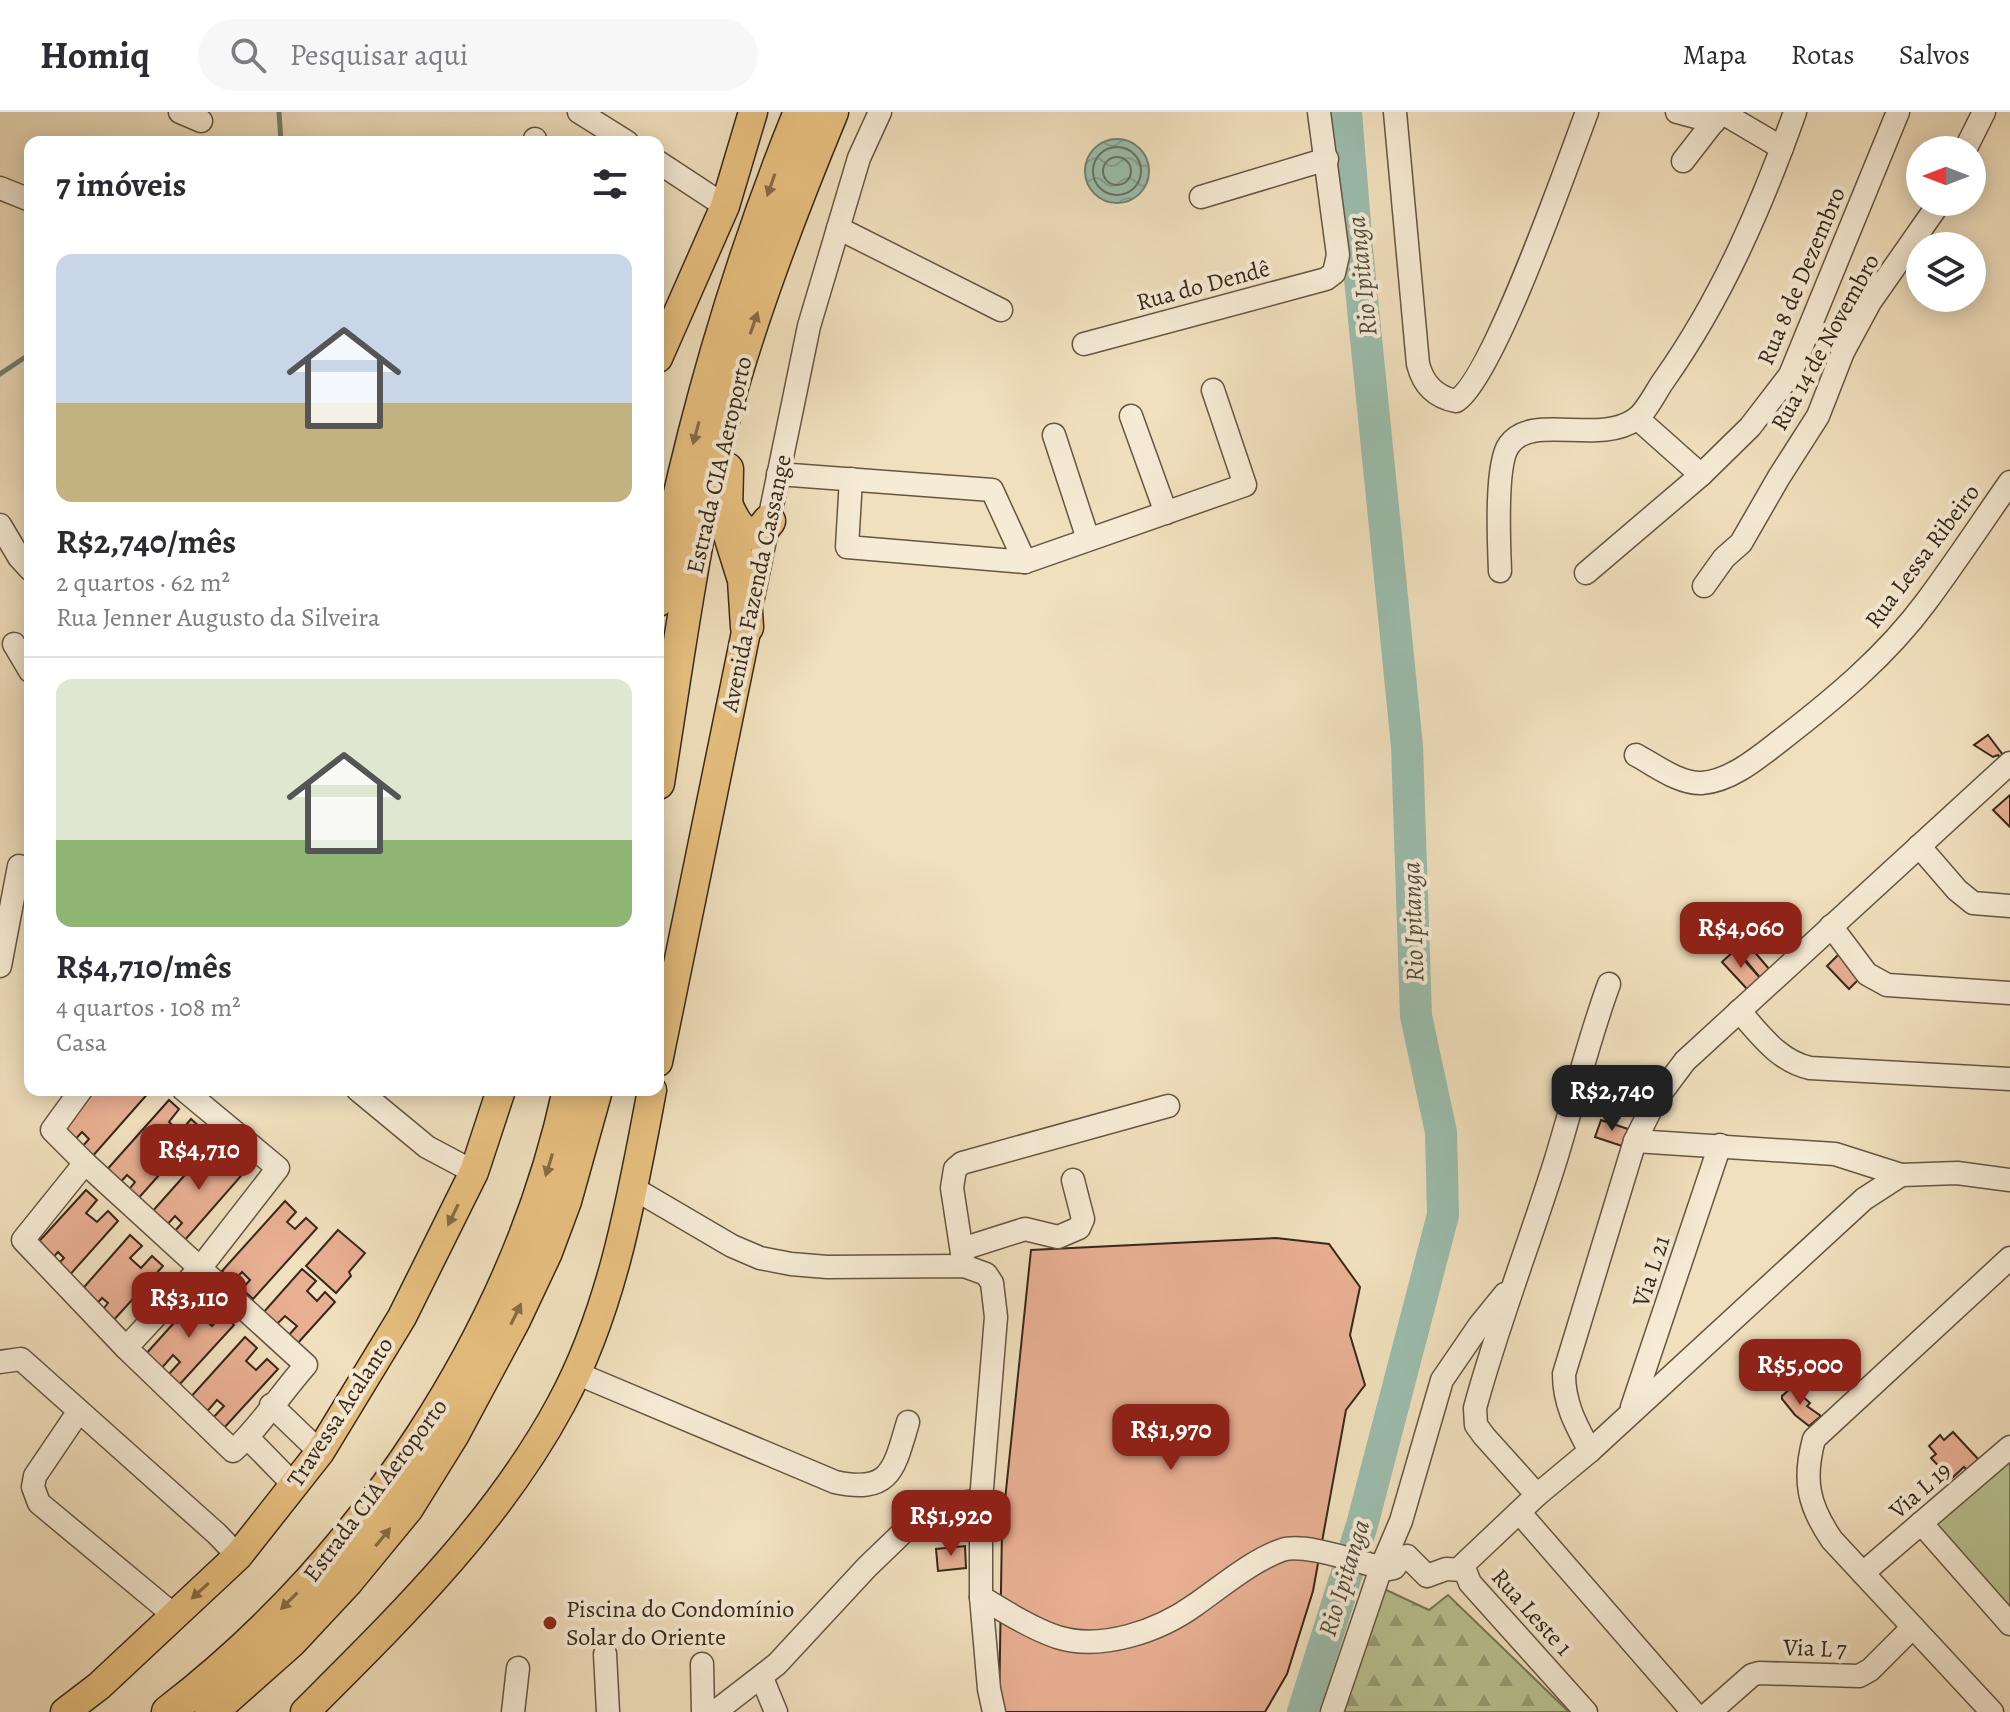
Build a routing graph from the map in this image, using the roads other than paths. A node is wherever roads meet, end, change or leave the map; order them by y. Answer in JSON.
{"nodes":[{"id":1,"x":180,"y":112,"type":"edge"},
{"id":2,"x":579,"y":112,"type":"edge"},
{"id":3,"x":753,"y":112,"type":"edge"},
{"id":4,"x":800,"y":112,"type":"edge"},
{"id":5,"x":832,"y":112,"type":"edge"},
{"id":6,"x":880,"y":112,"type":"edge"},
{"id":7,"x":1319,"y":112,"type":"edge"},
{"id":8,"x":1395,"y":112,"type":"edge"},
{"id":9,"x":1587,"y":112,"type":"edge"},
{"id":10,"x":1677,"y":112,"type":"edge"},
{"id":11,"x":1795,"y":112,"type":"edge"},
{"id":12,"x":1898,"y":112,"type":"edge"},
{"id":13,"x":1984,"y":112,"type":"edge"},
{"id":14,"x":1719,"y":116,"type":"edge"},
{"id":15,"x":201,"y":121,"type":"dead end"},
{"id":16,"x":617,"y":136,"type":"edge"},
{"id":17,"x":1972,"y":136,"type":"edge"},
{"id":18,"x":1782,"y":148,"type":"junction"},
{"id":19,"x":1327,"y":159,"type":"junction"},
{"id":20,"x":1683,"y":161,"type":"dead end"},
{"id":21,"x":664,"y":166,"type":"edge"},
{"id":22,"x":0,"y":188,"type":"edge"},
{"id":23,"x":1201,"y":197,"type":"dead end"},
{"id":24,"x":24,"y":198,"type":"edge"},
{"id":25,"x":725,"y":206,"type":"junction"},
{"id":26,"x":1930,"y":216,"type":"edge"},
{"id":27,"x":838,"y":228,"type":"junction"},
{"id":28,"x":1001,"y":310,"type":"dead end"},
{"id":29,"x":664,"y":344,"type":"edge"},
{"id":30,"x":1084,"y":344,"type":"dead end"},
{"id":31,"x":733,"y":386,"type":"junction"},
{"id":32,"x":1213,"y":390,"type":"dead end"},
{"id":33,"x":1131,"y":416,"type":"dead end"},
{"id":34,"x":1637,"y":418,"type":"junction"},
{"id":35,"x":1054,"y":435,"type":"dead end"},
{"id":36,"x":778,"y":474,"type":"junction"},
{"id":37,"x":1701,"y":475,"type":"junction"},
{"id":38,"x":851,"y":479,"type":"junction"},
{"id":39,"x":2010,"y":482,"type":"edge"},
{"id":40,"x":726,"y":504,"type":"junction"},
{"id":41,"x":1166,"y":513,"type":"junction"},
{"id":42,"x":769,"y":521,"type":"junction"},
{"id":43,"x":0,"y":525,"type":"edge"},
{"id":44,"x":1088,"y":539,"type":"junction"},
{"id":45,"x":24,"y":562,"type":"edge"},
{"id":46,"x":1025,"y":562,"type":"junction"},
{"id":47,"x":1500,"y":571,"type":"dead end"},
{"id":48,"x":664,"y":573,"type":"edge"},
{"id":49,"x":1586,"y":573,"type":"dead end"},
{"id":50,"x":1704,"y":586,"type":"dead end"},
{"id":51,"x":747,"y":627,"type":"junction"},
{"id":52,"x":14,"y":644,"type":"dead end"},
{"id":53,"x":24,"y":661,"type":"edge"},
{"id":54,"x":664,"y":747,"type":"edge"},
{"id":55,"x":1636,"y":755,"type":"dead end"},
{"id":56,"x":2010,"y":764,"type":"edge"},
{"id":57,"x":1919,"y":846,"type":"junction"},
{"id":58,"x":16,"y":865,"type":"edge"},
{"id":59,"x":2010,"y":906,"type":"edge"},
{"id":60,"x":1831,"y":926,"type":"junction"},
{"id":61,"x":0,"y":966,"type":"edge"},
{"id":62,"x":1609,"y":984,"type":"dead end"},
{"id":63,"x":2010,"y":993,"type":"edge"},
{"id":64,"x":1739,"y":1011,"type":"junction"},
{"id":65,"x":664,"y":1033,"type":"edge"},
{"id":66,"x":2010,"y":1079,"type":"edge"},
{"id":67,"x":77,"y":1096,"type":"edge"},
{"id":68,"x":191,"y":1096,"type":"edge"},
{"id":69,"x":365,"y":1096,"type":"edge"},
{"id":70,"x":499,"y":1096,"type":"edge"},
{"id":71,"x":568,"y":1096,"type":"edge"},
{"id":72,"x":594,"y":1096,"type":"edge"},
{"id":73,"x":651,"y":1096,"type":"edge"},
{"id":74,"x":1168,"y":1106,"type":"dead end"},
{"id":75,"x":1635,"y":1141,"type":"junction"},
{"id":76,"x":1720,"y":1145,"type":"junction"},
{"id":77,"x":85,"y":1163,"type":"junction"},
{"id":78,"x":474,"y":1172,"type":"junction"},
{"id":79,"x":1901,"y":1175,"type":"junction"},
{"id":80,"x":1073,"y":1180,"type":"dead end"},
{"id":81,"x":2010,"y":1180,"type":"edge"},
{"id":82,"x":633,"y":1188,"type":"junction"},
{"id":83,"x":963,"y":1257,"type":"junction"},
{"id":84,"x":2010,"y":1258,"type":"edge"},
{"id":85,"x":201,"y":1267,"type":"junction"},
{"id":86,"x":1511,"y":1287,"type":"junction"},
{"id":87,"x":126,"y":1348,"type":"junction"},
{"id":88,"x":0,"y":1362,"type":"edge"},
{"id":89,"x":576,"y":1373,"type":"junction"},
{"id":90,"x":271,"y":1405,"type":"junction"},
{"id":91,"x":79,"y":1411,"type":"junction"},
{"id":92,"x":1631,"y":1412,"type":"junction"},
{"id":93,"x":908,"y":1422,"type":"dead end"},
{"id":94,"x":248,"y":1438,"type":"junction"},
{"id":95,"x":2010,"y":1447,"type":"edge"},
{"id":96,"x":1590,"y":1451,"type":"junction"},
{"id":97,"x":320,"y":1452,"type":"junction"},
{"id":98,"x":294,"y":1485,"type":"junction"},
{"id":99,"x":1537,"y":1495,"type":"junction"},
{"id":100,"x":981,"y":1500,"type":"junction"},
{"id":101,"x":1519,"y":1512,"type":"junction"},
{"id":102,"x":1921,"y":1523,"type":"junction"},
{"id":103,"x":238,"y":1556,"type":"junction"},
{"id":104,"x":1376,"y":1567,"type":"junction"},
{"id":105,"x":1463,"y":1570,"type":"junction"},
{"id":106,"x":1863,"y":1573,"type":"junction"},
{"id":107,"x":981,"y":1597,"type":"junction"},
{"id":108,"x":175,"y":1616,"type":"junction"},
{"id":109,"x":2010,"y":1624,"type":"edge"},
{"id":110,"x":1913,"y":1627,"type":"junction"},
{"id":111,"x":605,"y":1654,"type":"dead end"},
{"id":112,"x":702,"y":1664,"type":"dead end"},
{"id":113,"x":518,"y":1668,"type":"dead end"},
{"id":114,"x":762,"y":1678,"type":"junction"},
{"id":115,"x":65,"y":1712,"type":"edge"},
{"id":116,"x":168,"y":1712,"type":"edge"},
{"id":117,"x":211,"y":1712,"type":"edge"},
{"id":118,"x":305,"y":1712,"type":"edge"},
{"id":119,"x":513,"y":1712,"type":"edge"},
{"id":120,"x":608,"y":1712,"type":"edge"},
{"id":121,"x":703,"y":1712,"type":"edge"},
{"id":122,"x":715,"y":1712,"type":"edge"},
{"id":123,"x":776,"y":1712,"type":"edge"},
{"id":124,"x":994,"y":1712,"type":"edge"},
{"id":125,"x":1332,"y":1712,"type":"edge"},
{"id":126,"x":1586,"y":1712,"type":"edge"},
{"id":127,"x":1693,"y":1712,"type":"edge"},
{"id":128,"x":1710,"y":1712,"type":"edge"},
{"id":129,"x":1992,"y":1712,"type":"edge"}],
"edges":[{"from":1,"to":15,"type":"street"},
{"from":2,"to":16,"type":"street"},
{"from":3,"to":25,"type":"main road"},
{"from":4,"to":48,"type":"highway","name":"Estrada CIA Aeroporto","one_way":true},
{"from":31,"to":5,"type":"highway","name":"Estrada CIA Aeroporto","one_way":true},
{"from":6,"to":27,"type":"street","name":"Avenida Fazenda Cassange"},
{"from":7,"to":19,"type":"street"},
{"from":8,"to":9,"type":"street"},
{"from":10,"to":14,"type":"street"},
{"from":11,"to":18,"type":"street"},
{"from":12,"to":37,"type":"street","name":"Rua 8 de Dezembro"},
{"from":13,"to":17,"type":"street"},
{"from":14,"to":18,"type":"street"},
{"from":14,"to":20,"type":"street"},
{"from":18,"to":34,"type":"street"},
{"from":19,"to":23,"type":"street"},
{"from":19,"to":30,"type":"street","name":"Rua do Dendê"},
{"from":21,"to":25,"type":"street"},
{"from":22,"to":24,"type":"street"},
{"from":25,"to":29,"type":"main road"},
{"from":26,"to":50,"type":"street","name":"Rua 14 de Novembro"},
{"from":27,"to":28,"type":"street"},
{"from":27,"to":36,"type":"street","name":"Avenida Fazenda Cassange"},
{"from":31,"to":40,"type":"highway"},
{"from":31,"to":54,"type":"highway","name":"Estrada CIA Aeroporto"},
{"from":32,"to":41,"type":"street"},
{"from":33,"to":41,"type":"street"},
{"from":34,"to":37,"type":"street"},
{"from":34,"to":47,"type":"street"},
{"from":35,"to":44,"type":"street"},
{"from":36,"to":38,"type":"street"},
{"from":36,"to":42,"type":"street","name":"Avenida Fazenda Cassange"},
{"from":37,"to":49,"type":"street","name":"Rua 8 de Dezembro"},
{"from":38,"to":46,"type":"street"},
{"from":38,"to":46,"type":"street"},
{"from":39,"to":55,"type":"street","name":"Rua Lessa Ribeiro"},
{"from":40,"to":42,"type":"highway"},
{"from":40,"to":51,"type":"highway"},
{"from":41,"to":44,"type":"street"},
{"from":42,"to":51,"type":"street","name":"Avenida Fazenda Cassange"},
{"from":43,"to":45,"type":"street"},
{"from":44,"to":46,"type":"street"},
{"from":51,"to":65,"type":"main road","name":"Avenida Fazenda Cassange"},
{"from":52,"to":53,"type":"street"},
{"from":56,"to":57,"type":"street"},
{"from":57,"to":59,"type":"street"},
{"from":57,"to":60,"type":"street"},
{"from":58,"to":61,"type":"street"},
{"from":60,"to":63,"type":"street"},
{"from":60,"to":64,"type":"street"},
{"from":62,"to":86,"type":"street"},
{"from":64,"to":66,"type":"street"},
{"from":64,"to":75,"type":"street"},
{"from":67,"to":77,"type":"street"},
{"from":68,"to":85,"type":"street"},
{"from":69,"to":78,"type":"street"},
{"from":70,"to":78,"type":"main road","name":"Travessa Acalanto"},
{"from":71,"to":116,"type":"highway","name":"Estrada CIA Aeroporto","one_way":true},
{"from":117,"to":72,"type":"highway","name":"Estrada CIA Aeroporto","one_way":true},
{"from":73,"to":82,"type":"main road"},
{"from":74,"to":83,"type":"street"},
{"from":75,"to":76,"type":"street"},
{"from":75,"to":96,"type":"street"},
{"from":76,"to":79,"type":"street"},
{"from":76,"to":92,"type":"street","name":"Via L 21"},
{"from":77,"to":85,"type":"street"},
{"from":77,"to":87,"type":"street"},
{"from":78,"to":97,"type":"main road","name":"Travessa Acalanto","one_way":true},
{"from":79,"to":81,"type":"street"},
{"from":79,"to":92,"type":"street","name":"Rua Leste 1"},
{"from":80,"to":83,"type":"street"},
{"from":82,"to":83,"type":"street"},
{"from":82,"to":89,"type":"main road"},
{"from":83,"to":100,"type":"street"},
{"from":84,"to":106,"type":"street"},
{"from":85,"to":87,"type":"street"},
{"from":85,"to":90,"type":"street"},
{"from":86,"to":99,"type":"street"},
{"from":86,"to":104,"type":"street"},
{"from":87,"to":94,"type":"street"},
{"from":88,"to":91,"type":"street"},
{"from":89,"to":93,"type":"street"},
{"from":89,"to":118,"type":"main road"},
{"from":90,"to":94,"type":"street"},
{"from":90,"to":97,"type":"street"},
{"from":91,"to":103,"type":"street"},
{"from":91,"to":108,"type":"street"},
{"from":92,"to":96,"type":"street","name":"Rua Leste 1"},
{"from":94,"to":98,"type":"street"},
{"from":95,"to":102,"type":"street","name":"Via L 19"},
{"from":96,"to":99,"type":"street","name":"Rua Leste 1"},
{"from":97,"to":98,"type":"main road","name":"Travessa Acalanto"},
{"from":98,"to":103,"type":"main road","name":"Travessa Acalanto"},
{"from":99,"to":101,"type":"street","name":"Rua Leste 1"},
{"from":100,"to":107,"type":"street"},
{"from":100,"to":114,"type":"street"},
{"from":101,"to":105,"type":"street","name":"Rua Leste 1"},
{"from":101,"to":127,"type":"street"},
{"from":102,"to":106,"type":"street","name":"Via L 19"},
{"from":102,"to":109,"type":"street"},
{"from":103,"to":108,"type":"main road","name":"Travessa Acalanto","one_way":true},
{"from":104,"to":105,"type":"street"},
{"from":104,"to":107,"type":"street"},
{"from":104,"to":125,"type":"street"},
{"from":105,"to":126,"type":"street","name":"Rua Leste 1"},
{"from":106,"to":110,"type":"street"},
{"from":107,"to":124,"type":"street"},
{"from":108,"to":115,"type":"main road","name":"Travessa Acalanto"},
{"from":110,"to":128,"type":"street","name":"Via L 7"},
{"from":110,"to":129,"type":"street"},
{"from":111,"to":120,"type":"street"},
{"from":112,"to":121,"type":"street"},
{"from":113,"to":119,"type":"street"},
{"from":114,"to":122,"type":"street"},
{"from":114,"to":123,"type":"street"}]}
